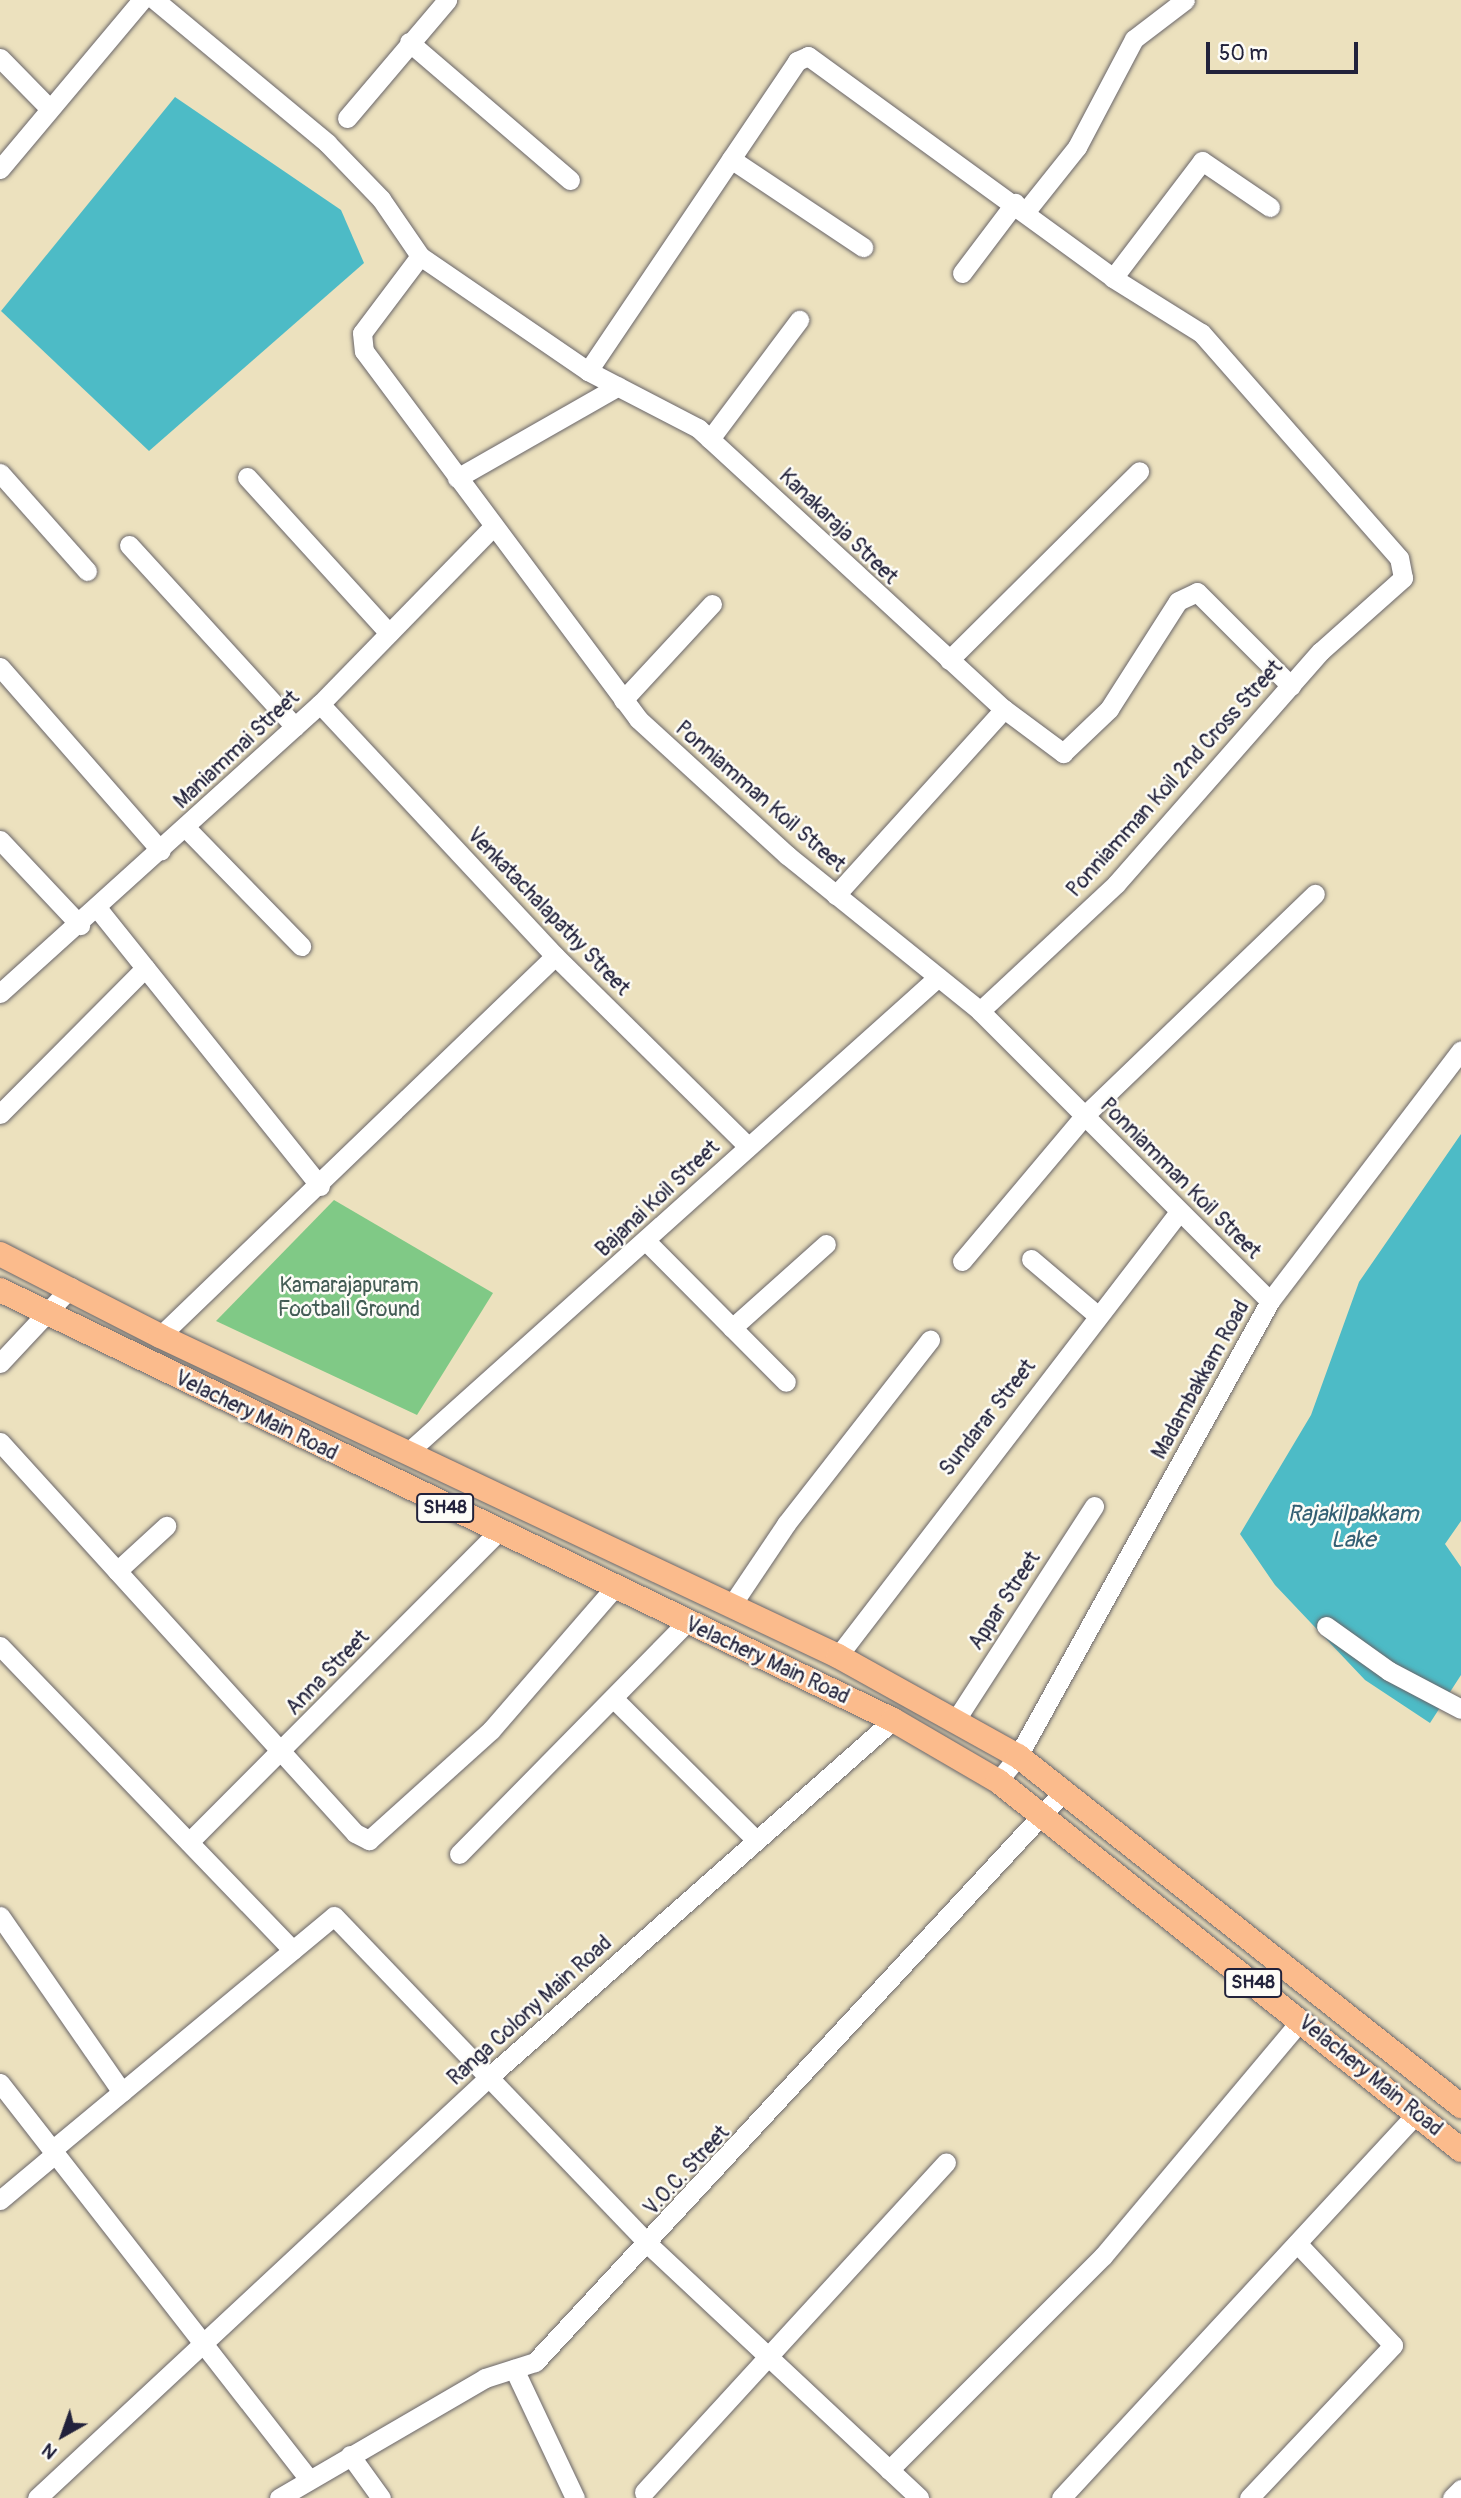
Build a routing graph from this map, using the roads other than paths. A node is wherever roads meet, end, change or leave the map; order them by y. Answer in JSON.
{"nodes":[{"id":1,"x":142,"y":0,"type":"edge"},
{"id":2,"x":155,"y":0,"type":"edge"},
{"id":3,"x":447,"y":0,"type":"edge"},
{"id":4,"x":1185,"y":0,"type":"edge"},
{"id":5,"x":409,"y":42,"type":"junction"},
{"id":6,"x":0,"y":58,"type":"edge"},
{"id":7,"x":50,"y":109,"type":"junction"},
{"id":8,"x":346,"y":118,"type":"dead end"},
{"id":9,"x":731,"y":159,"type":"junction"},
{"id":10,"x":0,"y":169,"type":"edge"},
{"id":11,"x":570,"y":180,"type":"dead end"},
{"id":12,"x":1021,"y":207,"type":"junction"},
{"id":13,"x":1270,"y":207,"type":"dead end"},
{"id":14,"x":863,"y":247,"type":"dead end"},
{"id":15,"x":421,"y":256,"type":"junction"},
{"id":16,"x":961,"y":273,"type":"dead end"},
{"id":17,"x":1113,"y":278,"type":"junction"},
{"id":18,"x":799,"y":320,"type":"dead end"},
{"id":19,"x":588,"y":371,"type":"junction"},
{"id":20,"x":618,"y":386,"type":"junction"},
{"id":21,"x":710,"y":439,"type":"junction"},
{"id":22,"x":1139,"y":471,"type":"dead end"},
{"id":23,"x":0,"y":472,"type":"edge"},
{"id":24,"x":247,"y":477,"type":"dead end"},
{"id":25,"x":457,"y":478,"type":"junction"},
{"id":26,"x":493,"y":527,"type":"junction"},
{"id":27,"x":129,"y":545,"type":"dead end"},
{"id":28,"x":86,"y":571,"type":"dead end"},
{"id":29,"x":712,"y":604,"type":"dead end"},
{"id":30,"x":389,"y":633,"type":"junction"},
{"id":31,"x":949,"y":660,"type":"junction"},
{"id":32,"x":0,"y":667,"type":"edge"},
{"id":33,"x":1291,"y":686,"type":"junction"},
{"id":34,"x":623,"y":700,"type":"junction"},
{"id":35,"x":320,"y":704,"type":"junction"},
{"id":36,"x":1004,"y":709,"type":"junction"},
{"id":37,"x":295,"y":727,"type":"junction"},
{"id":38,"x":186,"y":828,"type":"junction"},
{"id":39,"x":0,"y":840,"type":"edge"},
{"id":40,"x":161,"y":851,"type":"junction"},
{"id":41,"x":1315,"y":894,"type":"dead end"},
{"id":42,"x":836,"y":895,"type":"junction"},
{"id":43,"x":98,"y":909,"type":"junction"},
{"id":44,"x":80,"y":925,"type":"junction"},
{"id":45,"x":301,"y":946,"type":"dead end"},
{"id":46,"x":555,"y":956,"type":"junction"},
{"id":47,"x":145,"y":968,"type":"junction"},
{"id":48,"x":938,"y":977,"type":"junction"},
{"id":49,"x":0,"y":993,"type":"edge"},
{"id":50,"x":980,"y":1011,"type":"junction"},
{"id":51,"x":1461,"y":1050,"type":"edge"},
{"id":52,"x":0,"y":1114,"type":"edge"},
{"id":53,"x":1085,"y":1115,"type":"junction"},
{"id":54,"x":748,"y":1146,"type":"junction"},
{"id":55,"x":320,"y":1186,"type":"junction"},
{"id":56,"x":1179,"y":1212,"type":"junction"},
{"id":57,"x":647,"y":1242,"type":"junction"},
{"id":58,"x":826,"y":1244,"type":"dead end"},
{"id":59,"x":0,"y":1254,"type":"edge"},
{"id":60,"x":1031,"y":1259,"type":"dead end"},
{"id":61,"x":962,"y":1261,"type":"dead end"},
{"id":62,"x":71,"y":1287,"type":"junction"},
{"id":63,"x":0,"y":1290,"type":"edge"},
{"id":64,"x":1270,"y":1301,"type":"junction"},
{"id":65,"x":47,"y":1314,"type":"junction"},
{"id":66,"x":1097,"y":1315,"type":"junction"},
{"id":67,"x":732,"y":1328,"type":"junction"},
{"id":68,"x":159,"y":1336,"type":"junction"},
{"id":69,"x":930,"y":1340,"type":"dead end"},
{"id":70,"x":0,"y":1363,"type":"edge"},
{"id":71,"x":786,"y":1382,"type":"dead end"},
{"id":72,"x":0,"y":1442,"type":"edge"},
{"id":73,"x":407,"y":1452,"type":"junction"},
{"id":74,"x":1094,"y":1506,"type":"dead end"},
{"id":75,"x":166,"y":1526,"type":"dead end"},
{"id":76,"x":497,"y":1533,"type":"junction"},
{"id":77,"x":117,"y":1571,"type":"junction"},
{"id":78,"x":614,"y":1588,"type":"junction"},
{"id":79,"x":731,"y":1606,"type":"junction"},
{"id":80,"x":687,"y":1623,"type":"junction"},
{"id":81,"x":1326,"y":1626,"type":"dead end"},
{"id":82,"x":0,"y":1646,"type":"edge"},
{"id":83,"x":838,"y":1656,"type":"junction"},
{"id":84,"x":614,"y":1699,"type":"junction"},
{"id":85,"x":1461,"y":1709,"type":"edge"},
{"id":86,"x":893,"y":1720,"type":"junction"},
{"id":87,"x":955,"y":1721,"type":"junction"},
{"id":88,"x":282,"y":1753,"type":"junction"},
{"id":89,"x":1018,"y":1756,"type":"junction"},
{"id":90,"x":998,"y":1781,"type":"junction"},
{"id":91,"x":1063,"y":1792,"type":"junction"},
{"id":92,"x":1043,"y":1819,"type":"junction"},
{"id":93,"x":756,"y":1840,"type":"junction"},
{"id":94,"x":189,"y":1842,"type":"junction"},
{"id":95,"x":460,"y":1854,"type":"dead end"},
{"id":96,"x":0,"y":1916,"type":"edge"},
{"id":97,"x":293,"y":1950,"type":"junction"},
{"id":98,"x":1301,"y":2020,"type":"junction"},
{"id":99,"x":490,"y":2076,"type":"junction"},
{"id":100,"x":0,"y":2083,"type":"edge"},
{"id":101,"x":122,"y":2092,"type":"junction"},
{"id":102,"x":1461,"y":2106,"type":"edge"},
{"id":103,"x":1417,"y":2113,"type":"junction"},
{"id":104,"x":1461,"y":2150,"type":"edge"},
{"id":105,"x":54,"y":2152,"type":"junction"},
{"id":106,"x":946,"y":2162,"type":"dead end"},
{"id":107,"x":0,"y":2200,"type":"edge"},
{"id":108,"x":1297,"y":2243,"type":"junction"},
{"id":109,"x":649,"y":2245,"type":"junction"},
{"id":110,"x":205,"y":2345,"type":"junction"},
{"id":111,"x":768,"y":2357,"type":"junction"},
{"id":112,"x":513,"y":2369,"type":"junction"},
{"id":113,"x":350,"y":2455,"type":"junction"},
{"id":114,"x":889,"y":2470,"type":"junction"},
{"id":115,"x":308,"y":2478,"type":"junction"},
{"id":116,"x":1461,"y":2489,"type":"edge"},
{"id":117,"x":644,"y":2492,"type":"dead end"},
{"id":118,"x":37,"y":2498,"type":"edge"},
{"id":119,"x":279,"y":2498,"type":"edge"},
{"id":120,"x":381,"y":2498,"type":"edge"},
{"id":121,"x":575,"y":2498,"type":"edge"},
{"id":122,"x":919,"y":2498,"type":"edge"},
{"id":123,"x":1062,"y":2498,"type":"edge"},
{"id":124,"x":1249,"y":2498,"type":"edge"},
{"id":125,"x":1452,"y":2498,"type":"edge"}],
"edges":[{"from":1,"to":7,"type":"street"},
{"from":2,"to":15,"type":"street"},
{"from":3,"to":5,"type":"street"},
{"from":4,"to":12,"type":"street"},
{"from":5,"to":8,"type":"street"},
{"from":5,"to":11,"type":"street"},
{"from":6,"to":7,"type":"street"},
{"from":7,"to":10,"type":"street"},
{"from":9,"to":12,"type":"street"},
{"from":9,"to":14,"type":"street"},
{"from":9,"to":19,"type":"street"},
{"from":12,"to":16,"type":"street"},
{"from":12,"to":17,"type":"street"},
{"from":13,"to":17,"type":"street"},
{"from":15,"to":19,"type":"street","name":"Kanakaraja Street"},
{"from":15,"to":25,"type":"street","name":"Ponniamman Koil Street"},
{"from":17,"to":33,"type":"street","name":"Ponniamman Koil 2nd Cross Street"},
{"from":18,"to":21,"type":"street"},
{"from":19,"to":20,"type":"street","name":"Kanakaraja Street"},
{"from":20,"to":21,"type":"street","name":"Kanakaraja Street"},
{"from":20,"to":25,"type":"street"},
{"from":21,"to":31,"type":"street","name":"Kanakaraja Street"},
{"from":22,"to":31,"type":"street"},
{"from":23,"to":28,"type":"street"},
{"from":24,"to":30,"type":"street"},
{"from":25,"to":26,"type":"street","name":"Ponniamman Koil Street"},
{"from":26,"to":30,"type":"street","name":"Maniammai Street"},
{"from":26,"to":34,"type":"street","name":"Ponniamman Koil Street"},
{"from":27,"to":37,"type":"street"},
{"from":29,"to":34,"type":"street"},
{"from":30,"to":35,"type":"street","name":"Maniammai Street"},
{"from":31,"to":36,"type":"street","name":"Kanakaraja Street"},
{"from":32,"to":40,"type":"street"},
{"from":33,"to":36,"type":"street","name":"Kanakaraja Street"},
{"from":33,"to":50,"type":"street","name":"Ponniamman Koil 2nd Cross Street"},
{"from":34,"to":42,"type":"street","name":"Ponniamman Koil Street"},
{"from":35,"to":37,"type":"street","name":"Maniammai Street"},
{"from":35,"to":46,"type":"street","name":"Venkatachalapathy Street"},
{"from":36,"to":42,"type":"street"},
{"from":37,"to":38,"type":"street","name":"Maniammai Street"},
{"from":38,"to":40,"type":"street","name":"Maniammai Street"},
{"from":38,"to":45,"type":"street"},
{"from":39,"to":44,"type":"street"},
{"from":40,"to":43,"type":"street","name":"Maniammai Street"},
{"from":41,"to":53,"type":"street"},
{"from":42,"to":48,"type":"street","name":"Ponniamman Koil Street"},
{"from":43,"to":44,"type":"street","name":"Maniammai Street"},
{"from":43,"to":47,"type":"street"},
{"from":44,"to":49,"type":"street","name":"Maniammai Street"},
{"from":46,"to":54,"type":"street","name":"Venkatachalapathy Street"},
{"from":46,"to":55,"type":"street"},
{"from":47,"to":52,"type":"street"},
{"from":47,"to":55,"type":"street"},
{"from":48,"to":50,"type":"street","name":"Ponniamman Koil Street"},
{"from":48,"to":54,"type":"street","name":"Bajanai Koil Street"},
{"from":50,"to":53,"type":"street","name":"Ponniamman Koil Street"},
{"from":51,"to":64,"type":"street","name":"Madambakkam Road"},
{"from":53,"to":56,"type":"street","name":"Ponniamman Koil Street"},
{"from":53,"to":61,"type":"street"},
{"from":54,"to":57,"type":"street","name":"Bajanai Koil Street"},
{"from":55,"to":68,"type":"street"},
{"from":56,"to":64,"type":"street","name":"Ponniamman Koil Street"},
{"from":56,"to":66,"type":"street","name":"Sundarar Street"},
{"from":57,"to":67,"type":"street"},
{"from":57,"to":73,"type":"street","name":"Bajanai Koil Street"},
{"from":58,"to":67,"type":"street"},
{"from":59,"to":62,"type":"main road","name":"Velachery Main Road","number":"SH48"},
{"from":60,"to":66,"type":"street"},
{"from":62,"to":65,"type":"street"},
{"from":62,"to":68,"type":"main road","name":"Velachery Main Road","number":"SH48"},
{"from":63,"to":65,"type":"main road","name":"Velachery Main Road","number":"SH48"},
{"from":64,"to":89,"type":"street","name":"Madambakkam Road"},
{"from":65,"to":70,"type":"street"},
{"from":65,"to":76,"type":"main road","name":"Velachery Main Road","number":"SH48"},
{"from":66,"to":83,"type":"street","name":"Sundarar Street"},
{"from":67,"to":71,"type":"street"},
{"from":68,"to":73,"type":"main road","name":"Velachery Main Road","number":"SH48"},
{"from":69,"to":79,"type":"street"},
{"from":72,"to":77,"type":"street"},
{"from":73,"to":79,"type":"main road","name":"Velachery Main Road","number":"SH48"},
{"from":74,"to":87,"type":"street","name":"Appar Street"},
{"from":75,"to":77,"type":"street"},
{"from":76,"to":78,"type":"main road","name":"Velachery Main Road","number":"SH48"},
{"from":76,"to":88,"type":"street","name":"Anna Street"},
{"from":77,"to":88,"type":"street"},
{"from":78,"to":80,"type":"main road","name":"Velachery Main Road","number":"SH48"},
{"from":78,"to":88,"type":"street"},
{"from":79,"to":83,"type":"main road","name":"Velachery Main Road","number":"SH48"},
{"from":80,"to":84,"type":"street"},
{"from":80,"to":86,"type":"main road","name":"Velachery Main Road","number":"SH48"},
{"from":81,"to":85,"type":"street"},
{"from":82,"to":94,"type":"street"},
{"from":83,"to":87,"type":"main road","name":"Velachery Main Road","number":"SH48"},
{"from":84,"to":93,"type":"street"},
{"from":84,"to":95,"type":"street"},
{"from":86,"to":90,"type":"main road","name":"Velachery Main Road","number":"SH48"},
{"from":86,"to":93,"type":"street","name":"Ranga Colony Main Road"},
{"from":87,"to":89,"type":"main road","name":"Velachery Main Road","number":"SH48"},
{"from":88,"to":94,"type":"street","name":"Anna Street"},
{"from":89,"to":90,"type":"street","name":"Madambakkam Road"},
{"from":89,"to":91,"type":"main road","name":"Velachery Main Road","number":"SH48"},
{"from":90,"to":92,"type":"main road","name":"Velachery Main Road","number":"SH48"},
{"from":91,"to":92,"type":"street","name":"V.O.C. Street"},
{"from":91,"to":102,"type":"main road","name":"Velachery Main Road","number":"SH48"},
{"from":92,"to":98,"type":"main road","name":"Velachery Main Road","number":"SH48"},
{"from":92,"to":109,"type":"street","name":"V.O.C. Street"},
{"from":93,"to":99,"type":"street","name":"Ranga Colony Main Road"},
{"from":94,"to":97,"type":"street"},
{"from":96,"to":101,"type":"street"},
{"from":97,"to":99,"type":"street"},
{"from":97,"to":101,"type":"street"},
{"from":98,"to":103,"type":"main road","name":"Velachery Main Road","number":"SH48"},
{"from":98,"to":114,"type":"street"},
{"from":99,"to":109,"type":"street"},
{"from":99,"to":110,"type":"street","name":"Ranga Colony Main Road"},
{"from":100,"to":105,"type":"street"},
{"from":101,"to":105,"type":"street"},
{"from":103,"to":104,"type":"main road","name":"Velachery Main Road","number":"SH48"},
{"from":103,"to":108,"type":"street"},
{"from":105,"to":107,"type":"street"},
{"from":105,"to":110,"type":"street"},
{"from":106,"to":111,"type":"street"},
{"from":108,"to":123,"type":"street"},
{"from":108,"to":124,"type":"street"},
{"from":109,"to":111,"type":"street"},
{"from":109,"to":112,"type":"street","name":"V.O.C. Street"},
{"from":110,"to":115,"type":"street"},
{"from":110,"to":118,"type":"street","name":"Ranga Colony Main Road"},
{"from":111,"to":114,"type":"street"},
{"from":111,"to":117,"type":"street"},
{"from":112,"to":113,"type":"street","name":"V.O.C. Street"},
{"from":112,"to":121,"type":"street"},
{"from":113,"to":115,"type":"street","name":"V.O.C. Street"},
{"from":113,"to":120,"type":"street"},
{"from":114,"to":122,"type":"street"},
{"from":115,"to":119,"type":"street","name":"V.O.C. Street"},
{"from":116,"to":125,"type":"street"}]}
